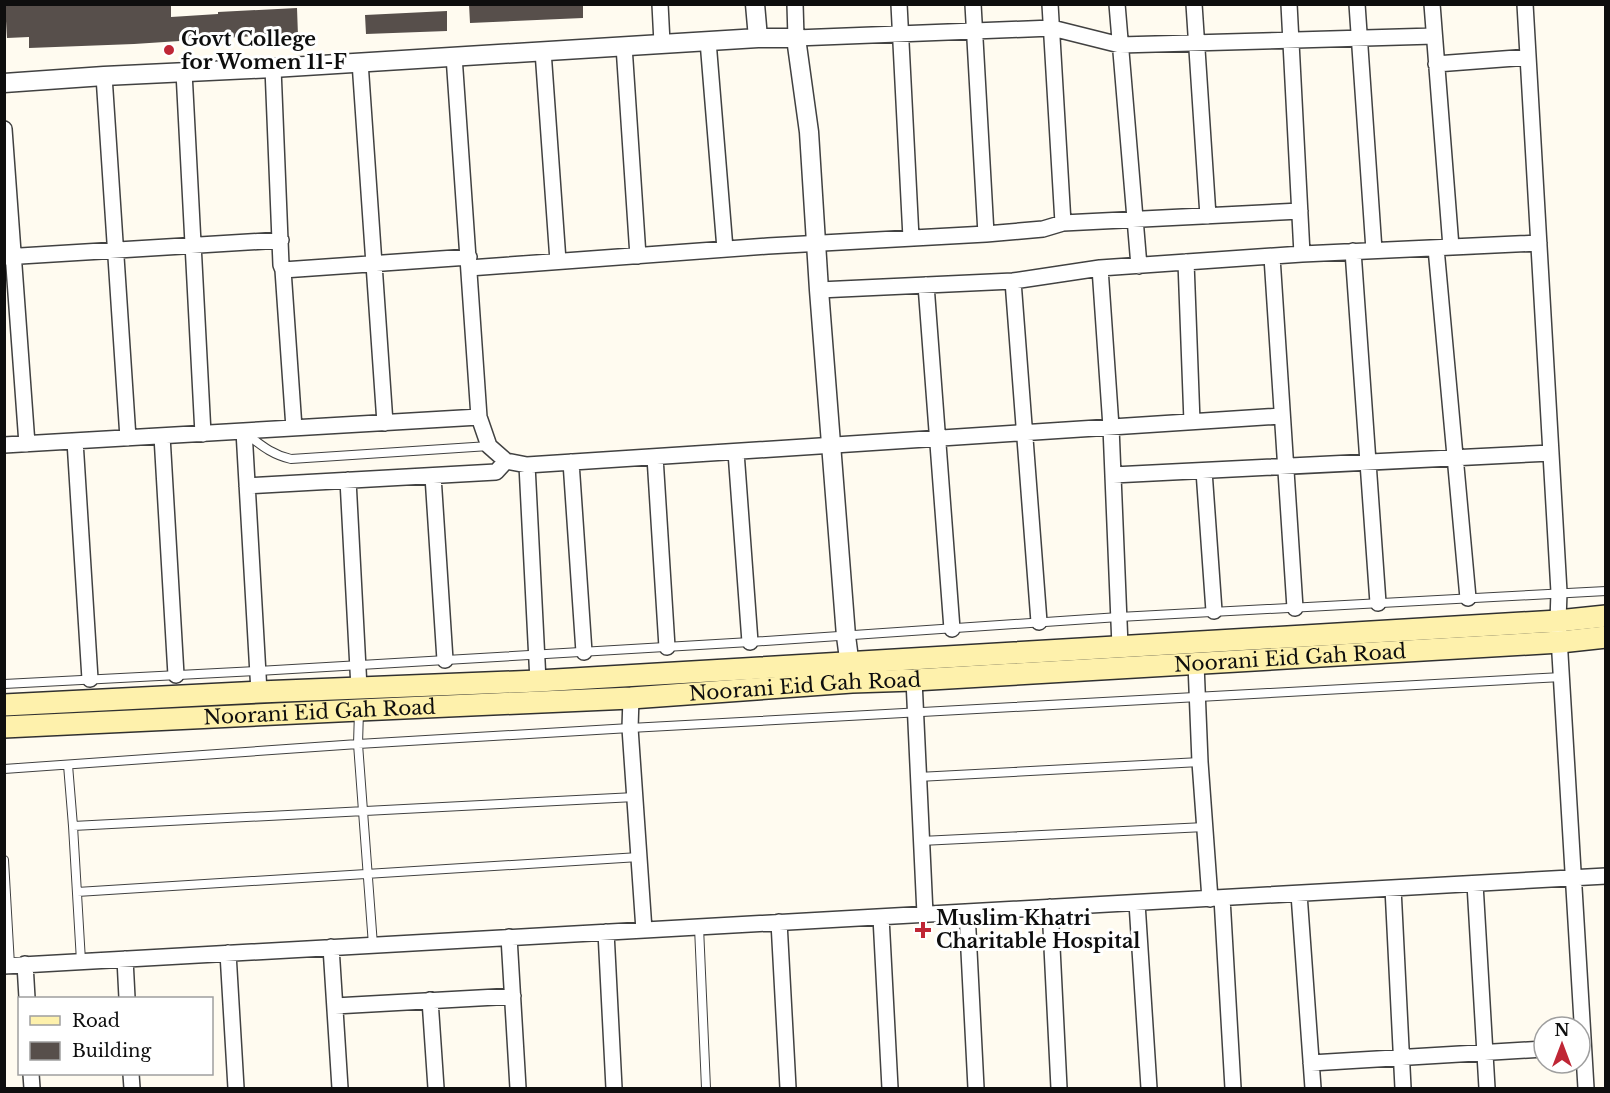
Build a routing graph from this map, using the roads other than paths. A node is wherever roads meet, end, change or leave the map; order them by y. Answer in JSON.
{"nodes":[{"id":1,"x":660,"y":4,"type":"edge"},
{"id":2,"x":755,"y":4,"type":"edge"},
{"id":3,"x":795,"y":4,"type":"edge"},
{"id":4,"x":899,"y":4,"type":"edge"},
{"id":5,"x":973,"y":4,"type":"edge"},
{"id":6,"x":1050,"y":4,"type":"edge"},
{"id":7,"x":1117,"y":4,"type":"edge"},
{"id":8,"x":1194,"y":4,"type":"edge"},
{"id":9,"x":1289,"y":4,"type":"edge"},
{"id":10,"x":1357,"y":4,"type":"edge"},
{"id":11,"x":1432,"y":4,"type":"edge"},
{"id":12,"x":1525,"y":4,"type":"edge"},
{"id":13,"x":1052,"y":28,"type":"junction"},
{"id":14,"x":974,"y":30,"type":"junction"},
{"id":15,"x":901,"y":33,"type":"junction"},
{"id":16,"x":1434,"y":36,"type":"junction"},
{"id":17,"x":758,"y":38,"type":"junction"},
{"id":18,"x":796,"y":38,"type":"junction"},
{"id":19,"x":1360,"y":38,"type":"junction"},
{"id":20,"x":1291,"y":40,"type":"junction"},
{"id":21,"x":708,"y":41,"type":"junction"},
{"id":22,"x":1197,"y":43,"type":"junction"},
{"id":23,"x":662,"y":44,"type":"junction"},
{"id":24,"x":1120,"y":45,"type":"junction"},
{"id":25,"x":624,"y":46,"type":"junction"},
{"id":26,"x":543,"y":51,"type":"junction"},
{"id":27,"x":454,"y":56,"type":"junction"},
{"id":28,"x":1528,"y":57,"type":"junction"},
{"id":29,"x":360,"y":62,"type":"junction"},
{"id":30,"x":1436,"y":64,"type":"junction"},
{"id":31,"x":273,"y":68,"type":"junction"},
{"id":32,"x":184,"y":72,"type":"junction"},
{"id":33,"x":104,"y":76,"type":"junction"},
{"id":34,"x":4,"y":83,"type":"edge"},
{"id":35,"x":4,"y":129,"type":"edge"},
{"id":36,"x":1300,"y":211,"type":"junction"},
{"id":37,"x":1208,"y":216,"type":"junction"},
{"id":38,"x":1136,"y":219,"type":"junction"},
{"id":39,"x":1063,"y":223,"type":"junction"},
{"id":40,"x":986,"y":234,"type":"junction"},
{"id":41,"x":911,"y":238,"type":"junction"},
{"id":42,"x":281,"y":240,"type":"junction"},
{"id":43,"x":817,"y":243,"type":"junction"},
{"id":44,"x":1539,"y":243,"type":"junction"},
{"id":45,"x":193,"y":245,"type":"junction"},
{"id":46,"x":1444,"y":247,"type":"junction"},
{"id":47,"x":116,"y":249,"type":"junction"},
{"id":48,"x":725,"y":249,"type":"junction"},
{"id":49,"x":1374,"y":250,"type":"junction"},
{"id":50,"x":1353,"y":251,"type":"junction"},
{"id":51,"x":1302,"y":254,"type":"junction"},
{"id":52,"x":9,"y":256,"type":"edge"},
{"id":53,"x":638,"y":256,"type":"junction"},
{"id":54,"x":1272,"y":257,"type":"junction"},
{"id":55,"x":558,"y":261,"type":"junction"},
{"id":56,"x":469,"y":262,"type":"junction"},
{"id":57,"x":1186,"y":262,"type":"junction"},
{"id":58,"x":374,"y":264,"type":"junction"},
{"id":59,"x":1139,"y":266,"type":"junction"},
{"id":60,"x":1100,"y":268,"type":"junction"},
{"id":61,"x":283,"y":270,"type":"junction"},
{"id":62,"x":1013,"y":281,"type":"junction"},
{"id":63,"x":926,"y":285,"type":"junction"},
{"id":64,"x":819,"y":290,"type":"junction"},
{"id":65,"x":1281,"y":416,"type":"junction"},
{"id":66,"x":479,"y":417,"type":"junction"},
{"id":67,"x":1192,"y":422,"type":"junction"},
{"id":68,"x":385,"y":423,"type":"junction"},
{"id":69,"x":1111,"y":427,"type":"junction"},
{"id":70,"x":294,"y":428,"type":"junction"},
{"id":71,"x":244,"y":431,"type":"junction"},
{"id":72,"x":1025,"y":433,"type":"junction"},
{"id":73,"x":203,"y":434,"type":"junction"},
{"id":74,"x":162,"y":436,"type":"junction"},
{"id":75,"x":128,"y":438,"type":"junction"},
{"id":76,"x":938,"y":438,"type":"junction"},
{"id":77,"x":75,"y":441,"type":"junction"},
{"id":78,"x":27,"y":444,"type":"junction"},
{"id":79,"x":832,"y":445,"type":"junction"},
{"id":80,"x":4,"y":446,"type":"edge"},
{"id":81,"x":489,"y":446,"type":"junction"},
{"id":82,"x":736,"y":452,"type":"junction"},
{"id":83,"x":1551,"y":453,"type":"junction"},
{"id":84,"x":655,"y":457,"type":"junction"},
{"id":85,"x":1455,"y":458,"type":"junction"},
{"id":86,"x":506,"y":461,"type":"junction"},
{"id":87,"x":571,"y":462,"type":"junction"},
{"id":88,"x":1368,"y":462,"type":"junction"},
{"id":89,"x":527,"y":465,"type":"junction"},
{"id":90,"x":1285,"y":467,"type":"junction"},
{"id":91,"x":1204,"y":471,"type":"junction"},
{"id":92,"x":1113,"y":475,"type":"junction"},
{"id":93,"x":433,"y":476,"type":"junction"},
{"id":94,"x":348,"y":480,"type":"junction"},
{"id":95,"x":247,"y":486,"type":"junction"},
{"id":96,"x":1605,"y":591,"type":"edge"},
{"id":97,"x":1559,"y":592,"type":"junction"},
{"id":98,"x":1468,"y":598,"type":"junction"},
{"id":99,"x":1378,"y":603,"type":"junction"},
{"id":100,"x":1295,"y":608,"type":"junction"},
{"id":101,"x":1214,"y":611,"type":"junction"},
{"id":102,"x":1605,"y":616,"type":"edge"},
{"id":103,"x":1119,"y":617,"type":"junction"},
{"id":104,"x":1039,"y":622,"type":"junction"},
{"id":105,"x":952,"y":629,"type":"junction"},
{"id":106,"x":1559,"y":632,"type":"junction"},
{"id":107,"x":846,"y":636,"type":"junction"},
{"id":108,"x":1605,"y":637,"type":"edge"},
{"id":109,"x":750,"y":642,"type":"junction"},
{"id":110,"x":1120,"y":646,"type":"junction"},
{"id":111,"x":667,"y":647,"type":"junction"},
{"id":112,"x":584,"y":652,"type":"junction"},
{"id":113,"x":537,"y":655,"type":"junction"},
{"id":114,"x":445,"y":660,"type":"junction"},
{"id":115,"x":357,"y":664,"type":"junction"},
{"id":116,"x":1196,"y":664,"type":"junction"},
{"id":117,"x":850,"y":672,"type":"junction"},
{"id":118,"x":176,"y":675,"type":"junction"},
{"id":119,"x":1562,"y":677,"type":"junction"},
{"id":120,"x":90,"y":679,"type":"junction"},
{"id":121,"x":914,"y":680,"type":"junction"},
{"id":122,"x":259,"y":681,"type":"junction"},
{"id":123,"x":538,"y":681,"type":"junction"},
{"id":124,"x":4,"y":684,"type":"edge"},
{"id":125,"x":359,"y":688,"type":"junction"},
{"id":126,"x":1197,"y":697,"type":"junction"},
{"id":127,"x":631,"y":698,"type":"junction"},
{"id":128,"x":4,"y":705,"type":"edge"},
{"id":129,"x":359,"y":710,"type":"junction"},
{"id":130,"x":915,"y":711,"type":"junction"},
{"id":131,"x":4,"y":727,"type":"edge"},
{"id":132,"x":630,"y":728,"type":"junction"},
{"id":133,"x":358,"y":744,"type":"junction"},
{"id":134,"x":1200,"y":762,"type":"junction"},
{"id":135,"x":68,"y":765,"type":"junction"},
{"id":136,"x":4,"y":769,"type":"edge"},
{"id":137,"x":918,"y":777,"type":"junction"},
{"id":138,"x":635,"y":797,"type":"junction"},
{"id":139,"x":363,"y":811,"type":"junction"},
{"id":140,"x":73,"y":826,"type":"junction"},
{"id":141,"x":1205,"y":827,"type":"junction"},
{"id":142,"x":921,"y":841,"type":"junction"},
{"id":143,"x":639,"y":857,"type":"junction"},
{"id":144,"x":4,"y":860,"type":"edge"},
{"id":145,"x":368,"y":874,"type":"junction"},
{"id":146,"x":1605,"y":876,"type":"edge"},
{"id":147,"x":1572,"y":878,"type":"junction"},
{"id":148,"x":1475,"y":884,"type":"junction"},
{"id":149,"x":1393,"y":888,"type":"junction"},
{"id":150,"x":77,"y":892,"type":"junction"},
{"id":151,"x":1299,"y":894,"type":"junction"},
{"id":152,"x":1216,"y":898,"type":"junction"},
{"id":153,"x":1137,"y":903,"type":"junction"},
{"id":154,"x":1050,"y":907,"type":"junction"},
{"id":155,"x":967,"y":912,"type":"junction"},
{"id":156,"x":925,"y":914,"type":"junction"},
{"id":157,"x":881,"y":917,"type":"junction"},
{"id":158,"x":779,"y":922,"type":"junction"},
{"id":159,"x":699,"y":927,"type":"junction"},
{"id":160,"x":644,"y":930,"type":"junction"},
{"id":161,"x":606,"y":932,"type":"junction"},
{"id":162,"x":509,"y":937,"type":"junction"},
{"id":163,"x":373,"y":945,"type":"junction"},
{"id":164,"x":332,"y":947,"type":"junction"},
{"id":165,"x":228,"y":953,"type":"junction"},
{"id":166,"x":125,"y":959,"type":"junction"},
{"id":167,"x":81,"y":961,"type":"junction"},
{"id":168,"x":13,"y":965,"type":"edge"},
{"id":169,"x":513,"y":996,"type":"junction"},
{"id":170,"x":26,"y":997,"type":"edge"},
{"id":171,"x":127,"y":997,"type":"edge"},
{"id":172,"x":430,"y":1000,"type":"junction"},
{"id":173,"x":335,"y":1006,"type":"junction"},
{"id":174,"x":1579,"y":1015,"type":"edge"},
{"id":175,"x":1532,"y":1050,"type":"edge"},
{"id":176,"x":1485,"y":1053,"type":"junction"},
{"id":177,"x":1401,"y":1058,"type":"junction"},
{"id":178,"x":1311,"y":1063,"type":"junction"},
{"id":179,"x":236,"y":1089,"type":"edge"},
{"id":180,"x":340,"y":1089,"type":"edge"},
{"id":181,"x":436,"y":1089,"type":"edge"},
{"id":182,"x":518,"y":1089,"type":"edge"},
{"id":183,"x":614,"y":1089,"type":"edge"},
{"id":184,"x":706,"y":1089,"type":"edge"},
{"id":185,"x":788,"y":1089,"type":"edge"},
{"id":186,"x":890,"y":1089,"type":"edge"},
{"id":187,"x":976,"y":1089,"type":"edge"},
{"id":188,"x":1059,"y":1089,"type":"edge"},
{"id":189,"x":1149,"y":1089,"type":"edge"},
{"id":190,"x":1233,"y":1089,"type":"edge"},
{"id":191,"x":1313,"y":1089,"type":"edge"},
{"id":192,"x":1403,"y":1089,"type":"edge"},
{"id":193,"x":1486,"y":1089,"type":"edge"}],
"edges":[{"from":1,"to":23,"type":"street"},
{"from":2,"to":17,"type":"street"},
{"from":3,"to":18,"type":"street"},
{"from":4,"to":15,"type":"street"},
{"from":5,"to":14,"type":"street"},
{"from":6,"to":13,"type":"street"},
{"from":7,"to":24,"type":"street"},
{"from":8,"to":22,"type":"street"},
{"from":9,"to":20,"type":"street"},
{"from":10,"to":19,"type":"street"},
{"from":11,"to":16,"type":"street"},
{"from":12,"to":28,"type":"street"},
{"from":13,"to":14,"type":"street"},
{"from":13,"to":24,"type":"street"},
{"from":13,"to":39,"type":"street"},
{"from":14,"to":15,"type":"street"},
{"from":14,"to":40,"type":"street"},
{"from":15,"to":18,"type":"street"},
{"from":15,"to":41,"type":"street"},
{"from":16,"to":19,"type":"street"},
{"from":16,"to":30,"type":"street"},
{"from":17,"to":18,"type":"street"},
{"from":17,"to":21,"type":"street"},
{"from":18,"to":43,"type":"street"},
{"from":19,"to":20,"type":"street"},
{"from":19,"to":49,"type":"street"},
{"from":20,"to":22,"type":"street"},
{"from":20,"to":36,"type":"street"},
{"from":21,"to":23,"type":"street"},
{"from":21,"to":48,"type":"street"},
{"from":22,"to":24,"type":"street"},
{"from":22,"to":37,"type":"street"},
{"from":23,"to":25,"type":"street"},
{"from":24,"to":38,"type":"street"},
{"from":25,"to":26,"type":"street"},
{"from":25,"to":53,"type":"street"},
{"from":26,"to":27,"type":"street"},
{"from":26,"to":55,"type":"street"},
{"from":27,"to":29,"type":"street"},
{"from":27,"to":56,"type":"street"},
{"from":28,"to":30,"type":"street"},
{"from":28,"to":44,"type":"street"},
{"from":29,"to":31,"type":"street"},
{"from":29,"to":58,"type":"street"},
{"from":30,"to":46,"type":"street"},
{"from":31,"to":32,"type":"street"},
{"from":31,"to":42,"type":"street"},
{"from":32,"to":33,"type":"street"},
{"from":32,"to":45,"type":"street"},
{"from":33,"to":34,"type":"street"},
{"from":33,"to":47,"type":"street"},
{"from":35,"to":52,"type":"street"},
{"from":36,"to":37,"type":"street"},
{"from":36,"to":51,"type":"street"},
{"from":37,"to":38,"type":"street"},
{"from":38,"to":39,"type":"street"},
{"from":38,"to":59,"type":"street"},
{"from":39,"to":40,"type":"street"},
{"from":40,"to":41,"type":"street"},
{"from":41,"to":43,"type":"street"},
{"from":42,"to":45,"type":"street"},
{"from":42,"to":61,"type":"street"},
{"from":43,"to":48,"type":"street"},
{"from":43,"to":64,"type":"street"},
{"from":44,"to":46,"type":"street"},
{"from":44,"to":83,"type":"street"},
{"from":45,"to":47,"type":"street"},
{"from":45,"to":73,"type":"street"},
{"from":46,"to":49,"type":"street"},
{"from":46,"to":85,"type":"street"},
{"from":47,"to":52,"type":"street"},
{"from":47,"to":75,"type":"street"},
{"from":48,"to":53,"type":"street"},
{"from":49,"to":50,"type":"street"},
{"from":50,"to":51,"type":"street"},
{"from":50,"to":88,"type":"street"},
{"from":51,"to":54,"type":"street"},
{"from":52,"to":78,"type":"street"},
{"from":53,"to":55,"type":"street"},
{"from":54,"to":57,"type":"street"},
{"from":54,"to":65,"type":"street"},
{"from":55,"to":56,"type":"street"},
{"from":56,"to":58,"type":"street"},
{"from":56,"to":66,"type":"street"},
{"from":57,"to":59,"type":"street"},
{"from":57,"to":67,"type":"street"},
{"from":58,"to":61,"type":"street"},
{"from":58,"to":68,"type":"street"},
{"from":59,"to":60,"type":"street"},
{"from":60,"to":62,"type":"street"},
{"from":60,"to":69,"type":"street"},
{"from":61,"to":70,"type":"street"},
{"from":62,"to":63,"type":"street"},
{"from":62,"to":72,"type":"street"},
{"from":63,"to":64,"type":"street"},
{"from":63,"to":76,"type":"street"},
{"from":64,"to":79,"type":"street"},
{"from":65,"to":67,"type":"street"},
{"from":65,"to":90,"type":"street"},
{"from":66,"to":68,"type":"street"},
{"from":66,"to":81,"type":"street"},
{"from":67,"to":69,"type":"street"},
{"from":68,"to":70,"type":"street"},
{"from":69,"to":72,"type":"street"},
{"from":69,"to":92,"type":"street"},
{"from":70,"to":71,"type":"street"},
{"from":71,"to":73,"type":"street"},
{"from":71,"to":81,"type":"lane"},
{"from":71,"to":95,"type":"street"},
{"from":72,"to":76,"type":"street"},
{"from":72,"to":104,"type":"street"},
{"from":73,"to":74,"type":"street"},
{"from":74,"to":75,"type":"street"},
{"from":74,"to":118,"type":"street"},
{"from":75,"to":77,"type":"street"},
{"from":76,"to":79,"type":"street"},
{"from":76,"to":105,"type":"street"},
{"from":77,"to":78,"type":"street"},
{"from":77,"to":120,"type":"street"},
{"from":78,"to":80,"type":"street"},
{"from":79,"to":82,"type":"street"},
{"from":79,"to":107,"type":"street"},
{"from":81,"to":86,"type":"street"},
{"from":82,"to":84,"type":"street"},
{"from":82,"to":109,"type":"street"},
{"from":83,"to":85,"type":"street"},
{"from":83,"to":97,"type":"street"},
{"from":84,"to":87,"type":"street"},
{"from":84,"to":111,"type":"street"},
{"from":85,"to":88,"type":"street"},
{"from":85,"to":98,"type":"street"},
{"from":86,"to":89,"type":"street"},
{"from":86,"to":93,"type":"street"},
{"from":87,"to":89,"type":"street"},
{"from":87,"to":112,"type":"street"},
{"from":88,"to":90,"type":"street"},
{"from":88,"to":99,"type":"street"},
{"from":89,"to":113,"type":"street"},
{"from":90,"to":91,"type":"street"},
{"from":90,"to":100,"type":"street"},
{"from":91,"to":92,"type":"street"},
{"from":91,"to":101,"type":"street"},
{"from":92,"to":103,"type":"street"},
{"from":93,"to":94,"type":"street"},
{"from":93,"to":114,"type":"street"},
{"from":94,"to":95,"type":"street"},
{"from":94,"to":115,"type":"street"},
{"from":95,"to":122,"type":"street"},
{"from":96,"to":97,"type":"lane"},
{"from":97,"to":98,"type":"lane"},
{"from":97,"to":106,"type":"street"},
{"from":98,"to":99,"type":"lane"},
{"from":99,"to":100,"type":"lane"},
{"from":100,"to":101,"type":"lane"},
{"from":101,"to":103,"type":"lane"},
{"from":102,"to":106,"type":"main road","name":"Noorani Eid Gah Road"},
{"from":103,"to":104,"type":"lane"},
{"from":103,"to":110,"type":"street"},
{"from":104,"to":105,"type":"lane"},
{"from":105,"to":107,"type":"lane"},
{"from":106,"to":108,"type":"main road","name":"Noorani Eid Gah Road"},
{"from":106,"to":110,"type":"main road","name":"Noorani Eid Gah Road"},
{"from":106,"to":116,"type":"main road","name":"Noorani Eid Gah Road"},
{"from":106,"to":119,"type":"street"},
{"from":107,"to":109,"type":"lane"},
{"from":107,"to":117,"type":"street"},
{"from":109,"to":111,"type":"lane"},
{"from":110,"to":117,"type":"main road","name":"Noorani Eid Gah Road"},
{"from":111,"to":112,"type":"lane"},
{"from":112,"to":113,"type":"lane"},
{"from":113,"to":114,"type":"lane"},
{"from":113,"to":123,"type":"street"},
{"from":114,"to":115,"type":"lane"},
{"from":115,"to":122,"type":"lane"},
{"from":115,"to":125,"type":"street"},
{"from":116,"to":121,"type":"main road","name":"Noorani Eid Gah Road"},
{"from":116,"to":126,"type":"street"},
{"from":117,"to":121,"type":"main road","name":"Noorani Eid Gah Road"},
{"from":117,"to":123,"type":"main road","name":"Noorani Eid Gah Road"},
{"from":117,"to":127,"type":"main road","name":"Noorani Eid Gah Road"},
{"from":118,"to":120,"type":"lane"},
{"from":118,"to":122,"type":"lane"},
{"from":119,"to":126,"type":"lane"},
{"from":119,"to":147,"type":"street"},
{"from":120,"to":124,"type":"lane"},
{"from":121,"to":130,"type":"street"},
{"from":122,"to":125,"type":"main road","name":"Noorani Eid Gah Road"},
{"from":122,"to":128,"type":"main road","name":"Noorani Eid Gah Road"},
{"from":123,"to":125,"type":"main road","name":"Noorani Eid Gah Road"},
{"from":126,"to":130,"type":"lane"},
{"from":126,"to":134,"type":"street"},
{"from":127,"to":129,"type":"main road","name":"Noorani Eid Gah Road"},
{"from":127,"to":132,"type":"street"},
{"from":129,"to":131,"type":"main road","name":"Noorani Eid Gah Road"},
{"from":129,"to":133,"type":"lane"},
{"from":130,"to":132,"type":"lane"},
{"from":130,"to":137,"type":"street"},
{"from":132,"to":133,"type":"lane"},
{"from":132,"to":138,"type":"street"},
{"from":133,"to":135,"type":"lane"},
{"from":133,"to":139,"type":"lane"},
{"from":134,"to":137,"type":"lane"},
{"from":134,"to":141,"type":"street"},
{"from":135,"to":136,"type":"lane"},
{"from":135,"to":140,"type":"lane"},
{"from":137,"to":142,"type":"street"},
{"from":138,"to":139,"type":"lane"},
{"from":138,"to":143,"type":"street"},
{"from":139,"to":140,"type":"lane"},
{"from":139,"to":145,"type":"lane"},
{"from":140,"to":150,"type":"lane"},
{"from":141,"to":142,"type":"lane"},
{"from":141,"to":152,"type":"street"},
{"from":142,"to":156,"type":"street"},
{"from":143,"to":145,"type":"lane"},
{"from":143,"to":160,"type":"street"},
{"from":144,"to":168,"type":"lane"},
{"from":145,"to":150,"type":"lane"},
{"from":145,"to":163,"type":"lane"},
{"from":146,"to":147,"type":"street"},
{"from":147,"to":148,"type":"street"},
{"from":147,"to":174,"type":"street"},
{"from":148,"to":149,"type":"street"},
{"from":148,"to":176,"type":"street"},
{"from":149,"to":151,"type":"street"},
{"from":149,"to":177,"type":"street"},
{"from":150,"to":167,"type":"lane"},
{"from":151,"to":152,"type":"street"},
{"from":151,"to":178,"type":"street"},
{"from":152,"to":153,"type":"street"},
{"from":152,"to":190,"type":"street"},
{"from":153,"to":154,"type":"street"},
{"from":153,"to":189,"type":"street"},
{"from":154,"to":155,"type":"street"},
{"from":154,"to":188,"type":"street"},
{"from":155,"to":156,"type":"street"},
{"from":155,"to":187,"type":"street"},
{"from":156,"to":157,"type":"street"},
{"from":157,"to":158,"type":"street"},
{"from":157,"to":186,"type":"street"},
{"from":158,"to":159,"type":"street"},
{"from":158,"to":185,"type":"street"},
{"from":159,"to":160,"type":"street"},
{"from":159,"to":184,"type":"lane"},
{"from":160,"to":161,"type":"street"},
{"from":161,"to":162,"type":"street"},
{"from":161,"to":183,"type":"street"},
{"from":162,"to":163,"type":"street"},
{"from":162,"to":169,"type":"street"},
{"from":163,"to":164,"type":"street"},
{"from":164,"to":165,"type":"street"},
{"from":164,"to":173,"type":"street"},
{"from":165,"to":166,"type":"street"},
{"from":165,"to":179,"type":"street"},
{"from":166,"to":167,"type":"street"},
{"from":166,"to":171,"type":"street"},
{"from":167,"to":168,"type":"street"},
{"from":168,"to":170,"type":"street"},
{"from":169,"to":172,"type":"street"},
{"from":169,"to":182,"type":"street"},
{"from":172,"to":173,"type":"street"},
{"from":172,"to":181,"type":"street"},
{"from":173,"to":180,"type":"street"},
{"from":175,"to":176,"type":"street"},
{"from":176,"to":177,"type":"street"},
{"from":176,"to":193,"type":"street"},
{"from":177,"to":178,"type":"street"},
{"from":177,"to":192,"type":"street"},
{"from":178,"to":191,"type":"street"}]}
